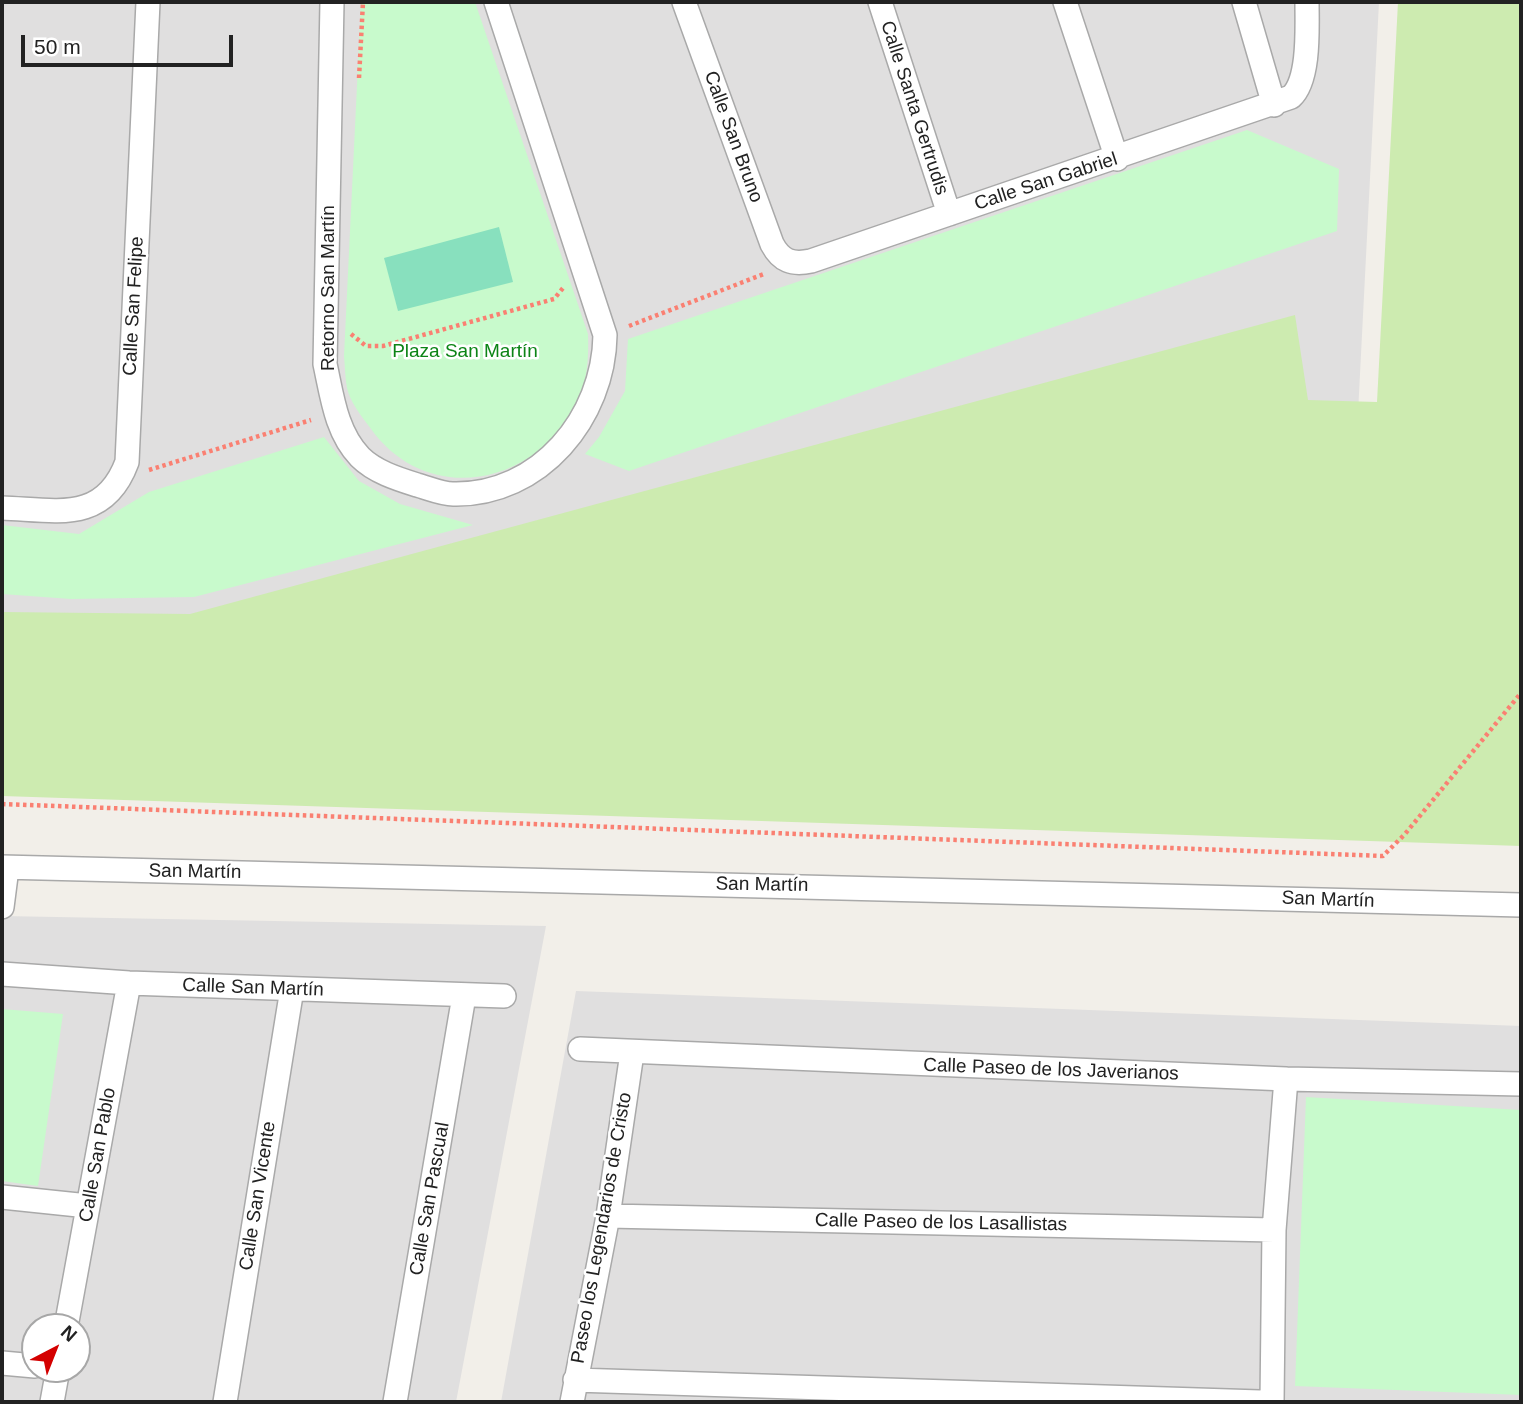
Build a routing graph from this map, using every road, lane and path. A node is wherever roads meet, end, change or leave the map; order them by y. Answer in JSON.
{"nodes":[{"id":1,"x":148,"y":2,"type":"edge"},
{"id":2,"x":332,"y":2,"type":"edge"},
{"id":3,"x":496,"y":2,"type":"edge"},
{"id":4,"x":684,"y":2,"type":"edge"},
{"id":5,"x":880,"y":2,"type":"edge"},
{"id":6,"x":1065,"y":2,"type":"edge"},
{"id":7,"x":1244,"y":2,"type":"edge"},
{"id":8,"x":1307,"y":2,"type":"edge"},
{"id":9,"x":1274,"y":105,"type":"junction"},
{"id":10,"x":1117,"y":159,"type":"junction"},
{"id":11,"x":949,"y":214,"type":"junction"},
{"id":12,"x":792,"y":263,"type":"junction"},
{"id":13,"x":566,"y":282,"type":"dead end"},
{"id":14,"x":346,"y":323,"type":"dead end"},
{"id":15,"x":605,"y":335,"type":"junction"},
{"id":16,"x":336,"y":412,"type":"junction"},
{"id":17,"x":121,"y":480,"type":"junction"},
{"id":18,"x":2,"y":508,"type":"edge"},
{"id":19,"x":1521,"y":692,"type":"edge"},
{"id":20,"x":2,"y":804,"type":"edge"},
{"id":21,"x":4,"y":867,"type":"edge"},
{"id":22,"x":1521,"y":905,"type":"edge"},
{"id":23,"x":2,"y":907,"type":"edge"},
{"id":24,"x":2,"y":974,"type":"edge"},
{"id":25,"x":129,"y":983,"type":"junction"},
{"id":26,"x":292,"y":989,"type":"junction"},
{"id":27,"x":464,"y":996,"type":"junction"},
{"id":28,"x":504,"y":996,"type":"dead end"},
{"id":29,"x":580,"y":1049,"type":"dead end"},
{"id":30,"x":632,"y":1053,"type":"junction"},
{"id":31,"x":1286,"y":1079,"type":"junction"},
{"id":32,"x":1521,"y":1084,"type":"edge"},
{"id":33,"x":2,"y":1197,"type":"edge"},
{"id":34,"x":88,"y":1206,"type":"junction"},
{"id":35,"x":608,"y":1216,"type":"junction"},
{"id":36,"x":1274,"y":1230,"type":"junction"},
{"id":37,"x":69,"y":1313,"type":"edge"},
{"id":38,"x":2,"y":1363,"type":"edge"},
{"id":39,"x":21,"y":1365,"type":"edge"},
{"id":40,"x":55,"y":1383,"type":"edge"},
{"id":41,"x":573,"y":1391,"type":"edge"},
{"id":42,"x":52,"y":1402,"type":"edge"},
{"id":43,"x":225,"y":1402,"type":"edge"},
{"id":44,"x":396,"y":1402,"type":"edge"},
{"id":45,"x":1260,"y":1402,"type":"edge"},
{"id":46,"x":1272,"y":1402,"type":"edge"}],
"edges":[{"from":1,"to":17,"type":"street","name":"Calle San Felipe"},
{"from":2,"to":16,"type":"street","name":"Retorno San Martín"},
{"from":3,"to":15,"type":"street","name":"Retorno San Martín"},
{"from":4,"to":12,"type":"street","name":"Calle San Bruno"},
{"from":5,"to":11,"type":"street","name":"Calle Santa Gertrudis"},
{"from":6,"to":10,"type":"street"},
{"from":7,"to":9,"type":"street"},
{"from":8,"to":9,"type":"street","name":"Calle San Gabriel"},
{"from":9,"to":10,"type":"street","name":"Calle San Gabriel"},
{"from":10,"to":11,"type":"street","name":"Calle San Gabriel"},
{"from":11,"to":12,"type":"street","name":"Calle San Gabriel"},
{"from":12,"to":15,"type":"path"},
{"from":13,"to":14,"type":"path"},
{"from":15,"to":16,"type":"street","name":"Retorno San Martín"},
{"from":16,"to":17,"type":"path"},
{"from":17,"to":18,"type":"street"},
{"from":19,"to":20,"type":"path"},
{"from":21,"to":22,"type":"street","name":"San Martín"},
{"from":21,"to":23,"type":"street"},
{"from":24,"to":25,"type":"street","name":"Calle San Martín"},
{"from":25,"to":26,"type":"street","name":"Calle San Martín"},
{"from":25,"to":34,"type":"street","name":"Calle San Pablo"},
{"from":26,"to":27,"type":"street","name":"Calle San Martín"},
{"from":26,"to":43,"type":"street","name":"Calle San Vicente"},
{"from":27,"to":28,"type":"street","name":"Calle San Martín"},
{"from":27,"to":44,"type":"street","name":"Calle San Pascual"},
{"from":29,"to":30,"type":"street","name":"Calle Paseo de los Javerianos"},
{"from":30,"to":31,"type":"street","name":"Calle Paseo de los Javerianos"},
{"from":30,"to":35,"type":"street","name":"Paseo los Legendarios de Cristo"},
{"from":31,"to":32,"type":"street","name":"Calle Paseo de los Javerianos"},
{"from":31,"to":36,"type":"street"},
{"from":33,"to":34,"type":"street"},
{"from":34,"to":37,"type":"street","name":"Calle San Pablo"},
{"from":35,"to":36,"type":"street","name":"Calle Paseo de los Lasallistas"},
{"from":35,"to":41,"type":"street","name":"Paseo los Legendarios de Cristo"},
{"from":36,"to":46,"type":"street"},
{"from":38,"to":39,"type":"street"},
{"from":40,"to":42,"type":"street"},
{"from":41,"to":45,"type":"street"}]}
